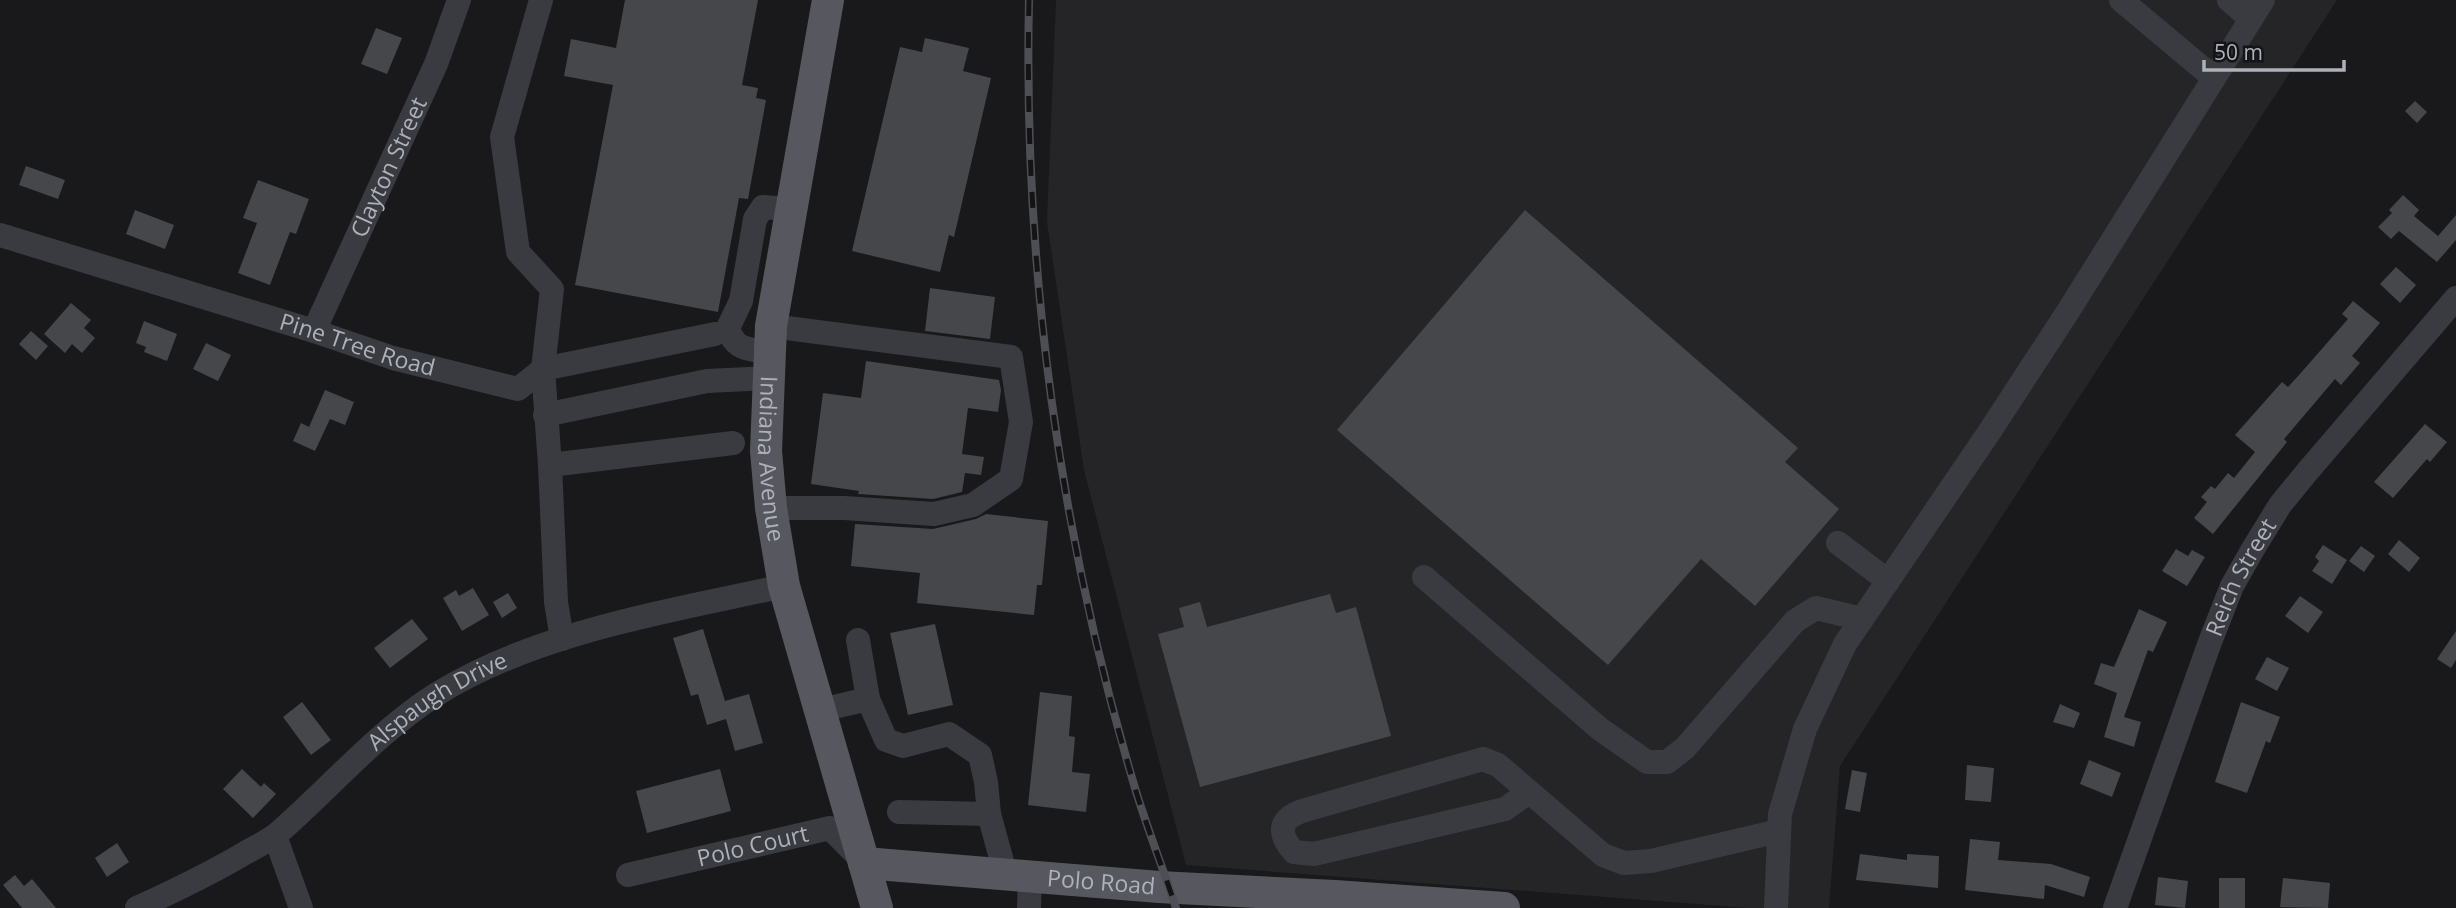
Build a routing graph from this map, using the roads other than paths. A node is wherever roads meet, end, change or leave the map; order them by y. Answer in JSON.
{"nodes":[{"id":1,"x":459,"y":0,"type":"edge"},
{"id":2,"x":541,"y":0,"type":"edge"},
{"id":3,"x":828,"y":0,"type":"edge"},
{"id":4,"x":2121,"y":0,"type":"edge"},
{"id":5,"x":2229,"y":0,"type":"edge"},
{"id":6,"x":2257,"y":10,"type":"edge"},
{"id":7,"x":2214,"y":78,"type":"junction"},
{"id":8,"x":790,"y":209,"type":"junction"},
{"id":9,"x":0,"y":235,"type":"edge"},
{"id":10,"x":2456,"y":298,"type":"edge"},
{"id":11,"x":314,"y":331,"type":"junction"},
{"id":12,"x":715,"y":334,"type":"dead end"},
{"id":13,"x":769,"y":353,"type":"junction"},
{"id":14,"x":543,"y":369,"type":"junction"},
{"id":15,"x":545,"y":415,"type":"junction"},
{"id":16,"x":733,"y":443,"type":"dead end"},
{"id":17,"x":550,"y":465,"type":"junction"},
{"id":18,"x":771,"y":508,"type":"junction"},
{"id":19,"x":1838,"y":543,"type":"dead end"},
{"id":20,"x":1424,"y":577,"type":"dead end"},
{"id":21,"x":1888,"y":580,"type":"junction"},
{"id":22,"x":784,"y":586,"type":"junction"},
{"id":23,"x":1862,"y":619,"type":"junction"},
{"id":24,"x":562,"y":639,"type":"junction"},
{"id":25,"x":858,"y":640,"type":"dead end"},
{"id":26,"x":868,"y":699,"type":"junction"},
{"id":27,"x":821,"y":710,"type":"junction"},
{"id":28,"x":1529,"y":792,"type":"junction"},
{"id":29,"x":899,"y":812,"type":"dead end"},
{"id":30,"x":989,"y":814,"type":"junction"},
{"id":31,"x":1779,"y":831,"type":"junction"},
{"id":32,"x":275,"y":836,"type":"junction"},
{"id":33,"x":864,"y":863,"type":"junction"},
{"id":34,"x":628,"y":875,"type":"dead end"},
{"id":35,"x":1022,"y":887,"type":"edge"},
{"id":36,"x":1337,"y":902,"type":"edge"},
{"id":37,"x":136,"y":908,"type":"edge"},
{"id":38,"x":302,"y":908,"type":"edge"},
{"id":39,"x":877,"y":908,"type":"edge"},
{"id":40,"x":1504,"y":908,"type":"edge"},
{"id":41,"x":1776,"y":908,"type":"edge"},
{"id":42,"x":2115,"y":908,"type":"edge"}],
"edges":[{"from":1,"to":11,"type":"street","name":"Clayton Street"},
{"from":2,"to":14,"type":"street"},
{"from":3,"to":8,"type":"main road","name":"Indiana Avenue"},
{"from":4,"to":7,"type":"street"},
{"from":5,"to":6,"type":"street"},
{"from":6,"to":7,"type":"street"},
{"from":7,"to":21,"type":"street"},
{"from":8,"to":13,"type":"main road","name":"Indiana Avenue"},
{"from":8,"to":13,"type":"street"},
{"from":9,"to":11,"type":"street","name":"Pine Tree Road"},
{"from":10,"to":42,"type":"street","name":"Reich Street"},
{"from":11,"to":14,"type":"street","name":"Pine Tree Road"},
{"from":12,"to":14,"type":"street","name":"Pine Tree Road"},
{"from":13,"to":15,"type":"street"},
{"from":13,"to":18,"type":"main road","name":"Indiana Avenue"},
{"from":13,"to":18,"type":"street"},
{"from":14,"to":15,"type":"street"},
{"from":15,"to":17,"type":"street"},
{"from":16,"to":17,"type":"street"},
{"from":17,"to":24,"type":"street"},
{"from":18,"to":22,"type":"main road","name":"Indiana Avenue"},
{"from":19,"to":21,"type":"street"},
{"from":20,"to":23,"type":"street"},
{"from":21,"to":23,"type":"street"},
{"from":22,"to":24,"type":"street","name":"Alspaugh Drive"},
{"from":22,"to":27,"type":"main road","name":"Indiana Avenue"},
{"from":23,"to":31,"type":"street"},
{"from":24,"to":32,"type":"street","name":"Alspaugh Drive"},
{"from":25,"to":26,"type":"street"},
{"from":26,"to":27,"type":"street"},
{"from":26,"to":30,"type":"street"},
{"from":27,"to":33,"type":"main road","name":"Indiana Avenue"},
{"from":28,"to":28,"type":"street"},
{"from":28,"to":31,"type":"street"},
{"from":29,"to":30,"type":"street"},
{"from":30,"to":35,"type":"street"},
{"from":31,"to":41,"type":"street"},
{"from":32,"to":37,"type":"street","name":"Alspaugh Drive"},
{"from":32,"to":38,"type":"street"},
{"from":33,"to":34,"type":"street","name":"Polo Court"},
{"from":33,"to":35,"type":"main road","name":"Polo Road"},
{"from":33,"to":39,"type":"main road","name":"Indiana Avenue"},
{"from":35,"to":36,"type":"main road","name":"Polo Road"},
{"from":36,"to":40,"type":"main road","name":"Polo Road"}]}
